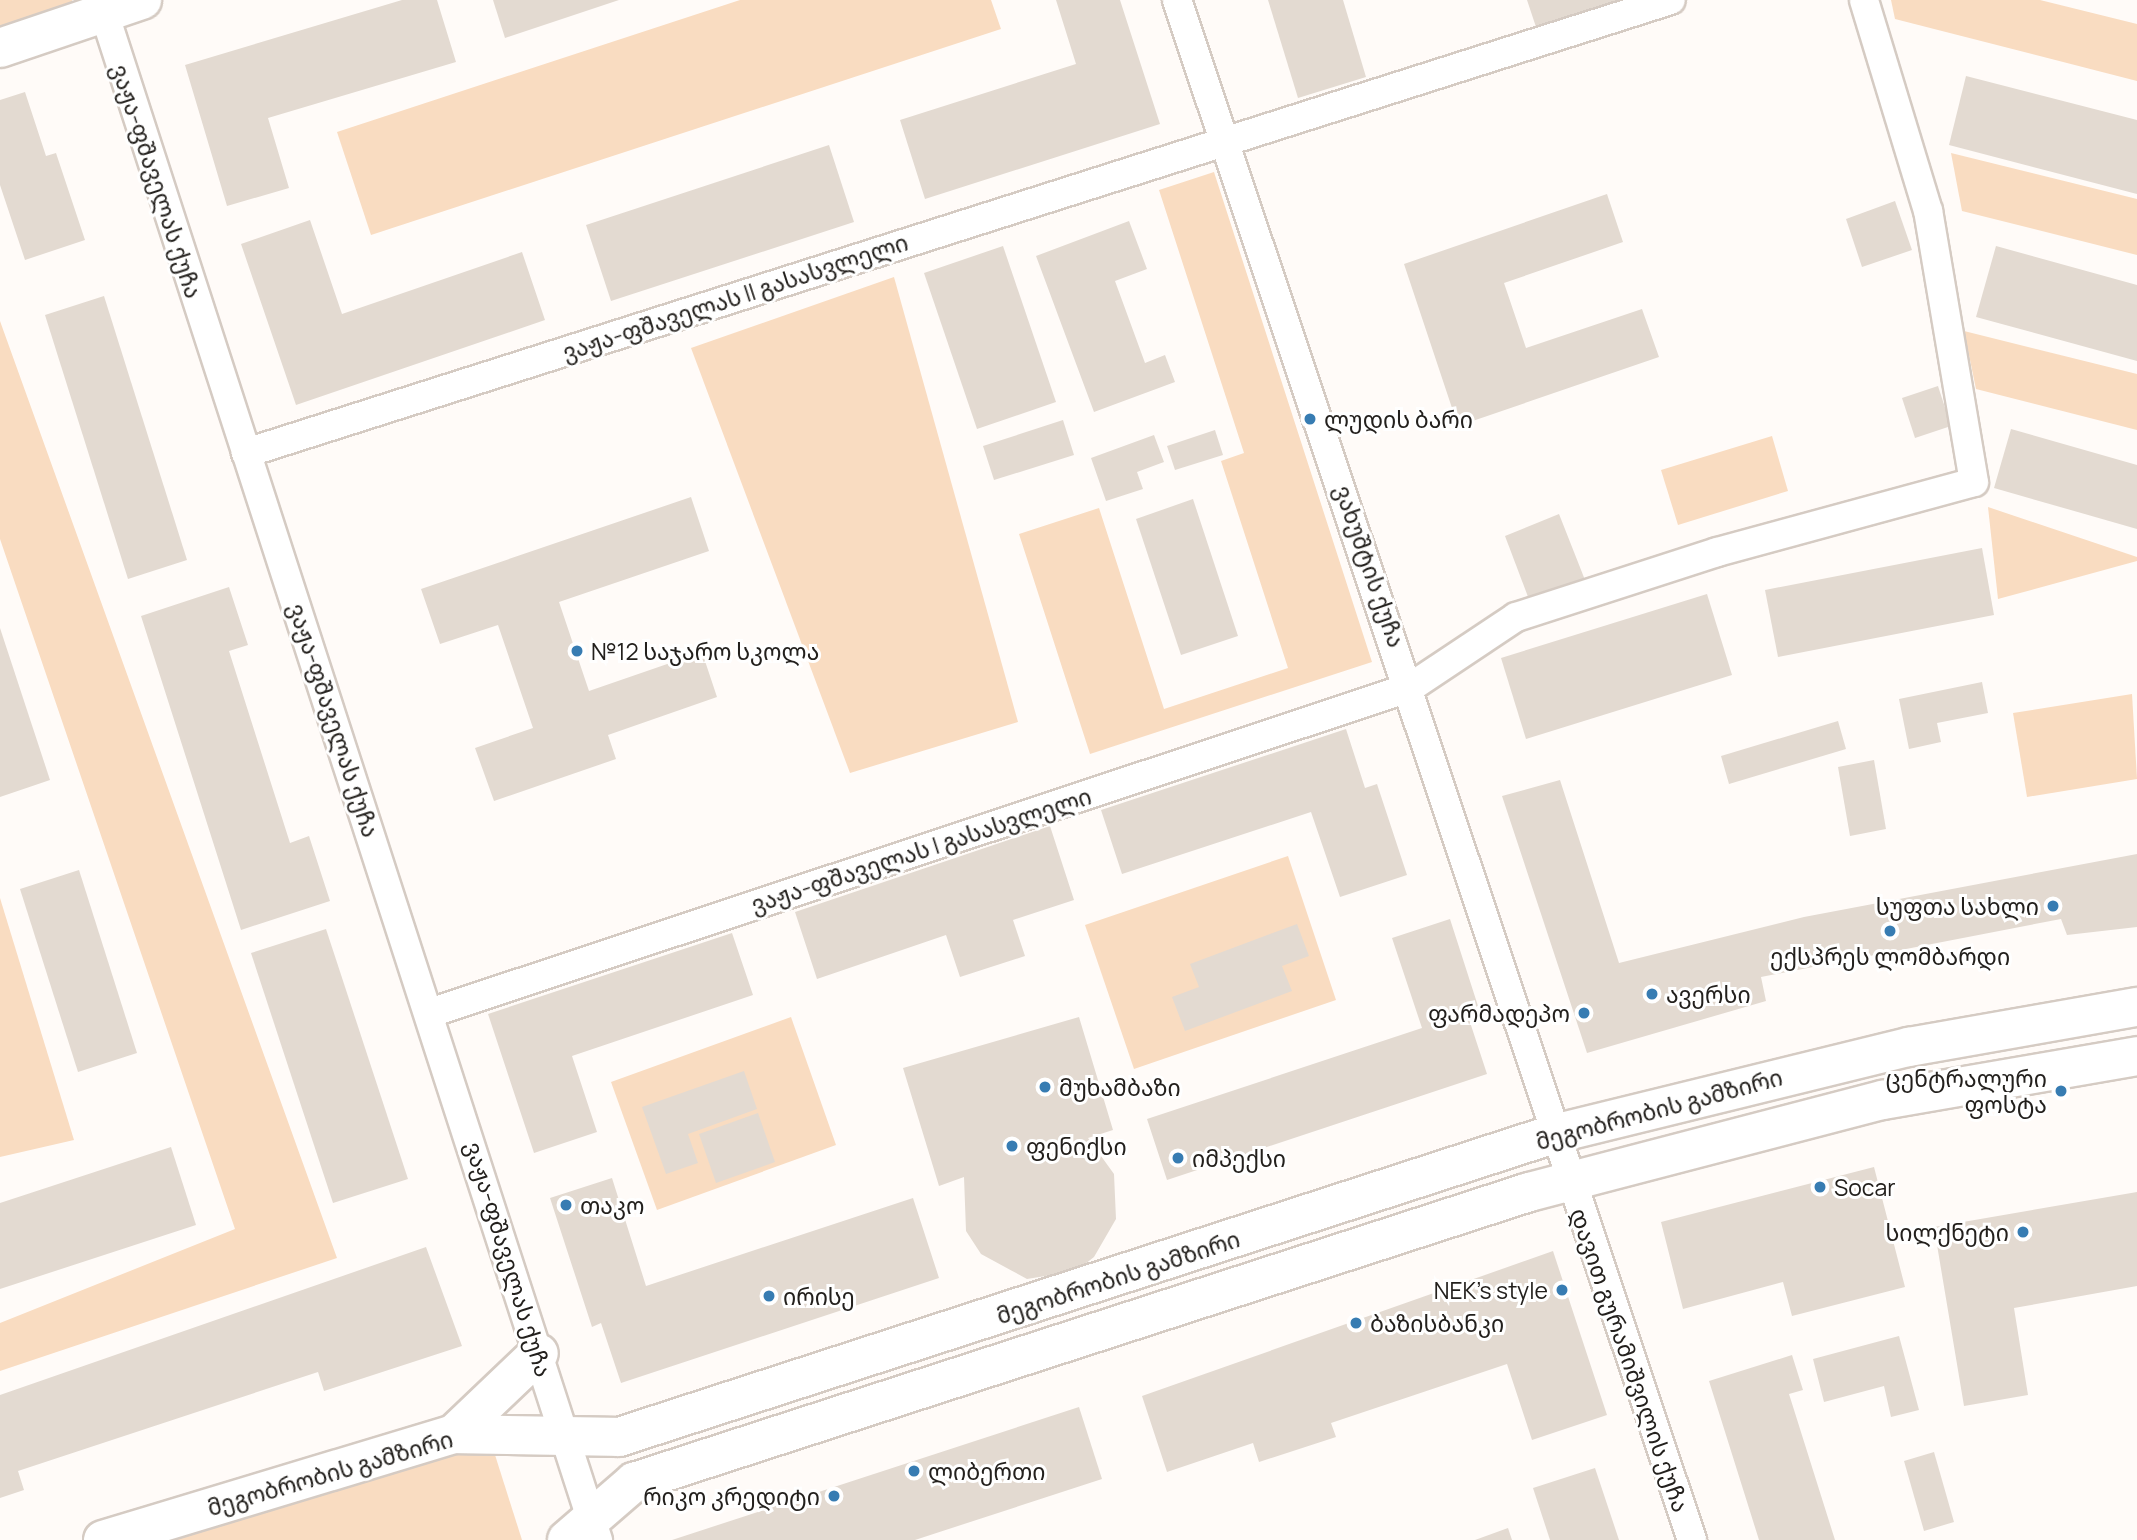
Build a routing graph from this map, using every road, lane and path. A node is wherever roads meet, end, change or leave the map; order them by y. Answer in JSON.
{"nodes":[{"id":1,"x":142,"y":0,"type":"edge"},
{"id":2,"x":1177,"y":0,"type":"edge"},
{"id":3,"x":1671,"y":0,"type":"edge"},
{"id":4,"x":1864,"y":0,"type":"edge"},
{"id":5,"x":102,"y":6,"type":"edge"},
{"id":6,"x":0,"y":48,"type":"edge"},
{"id":7,"x":1224,"y":140,"type":"junction"},
{"id":8,"x":246,"y":453,"type":"junction"},
{"id":9,"x":1411,"y":687,"type":"junction"},
{"id":10,"x":2137,"y":1007,"type":"edge"},
{"id":11,"x":430,"y":1013,"type":"junction"},
{"id":12,"x":2137,"y":1056,"type":"edge"},
{"id":13,"x":1554,"y":1134,"type":"junction"},
{"id":14,"x":1569,"y":1180,"type":"junction"},
{"id":15,"x":539,"y":1353,"type":"junction"},
{"id":16,"x":454,"y":1434,"type":"junction"},
{"id":17,"x":565,"y":1441,"type":"junction"},
{"id":18,"x":585,"y":1533,"type":"edge"},
{"id":19,"x":103,"y":1540,"type":"edge"},
{"id":20,"x":1692,"y":1540,"type":"edge"}],
"edges":[{"from":1,"to":5,"type":"main road"},
{"from":2,"to":7,"type":"street","name":"ვახუშტის ქუჩა"},
{"from":3,"to":7,"type":"street","name":"ვაჟა-ფშაველას II გასასვლელი"},
{"from":4,"to":9,"type":"street","name":"ვაჟა-ფშაველას I გასასვლელი"},
{"from":5,"to":6,"type":"main road"},
{"from":5,"to":8,"type":"street","name":"ვაჟა-ფშაველას ქუჩა"},
{"from":7,"to":8,"type":"street","name":"ვაჟა-ფშაველას II გასასვლელი"},
{"from":7,"to":9,"type":"street","name":"ვახუშტის ქუჩა"},
{"from":8,"to":11,"type":"street","name":"ვაჟა-ფშაველას ქუჩა"},
{"from":9,"to":11,"type":"street","name":"ვაჟა-ფშაველას I გასასვლელი"},
{"from":9,"to":13,"type":"street","name":"ვახუშტის ქუჩა"},
{"from":10,"to":13,"type":"main road","name":"მეგობრობის გამზირი"},
{"from":11,"to":15,"type":"street","name":"ვაჟა-ფშაველას ქუჩა"},
{"from":12,"to":14,"type":"main road","name":"მეგობრობის გამზირი"},
{"from":13,"to":14,"type":"street","name":"დავით გურამიშვილის ქუჩა"},
{"from":13,"to":17,"type":"main road","name":"მეგობრობის გამზირი"},
{"from":14,"to":18,"type":"main road","name":"მეგობრობის გამზირი"},
{"from":14,"to":20,"type":"street","name":"დავით გურამიშვილის ქუჩა"},
{"from":15,"to":16,"type":"main road"},
{"from":15,"to":17,"type":"street","name":"ვაჟა-ფშაველას ქუჩა"},
{"from":16,"to":17,"type":"main road","name":"მეგობრობის გამზირი"},
{"from":16,"to":19,"type":"main road","name":"მეგობრობის გამზირი"},
{"from":17,"to":18,"type":"street","name":"ვაჟა-ფშაველას ქუჩა"}]}
